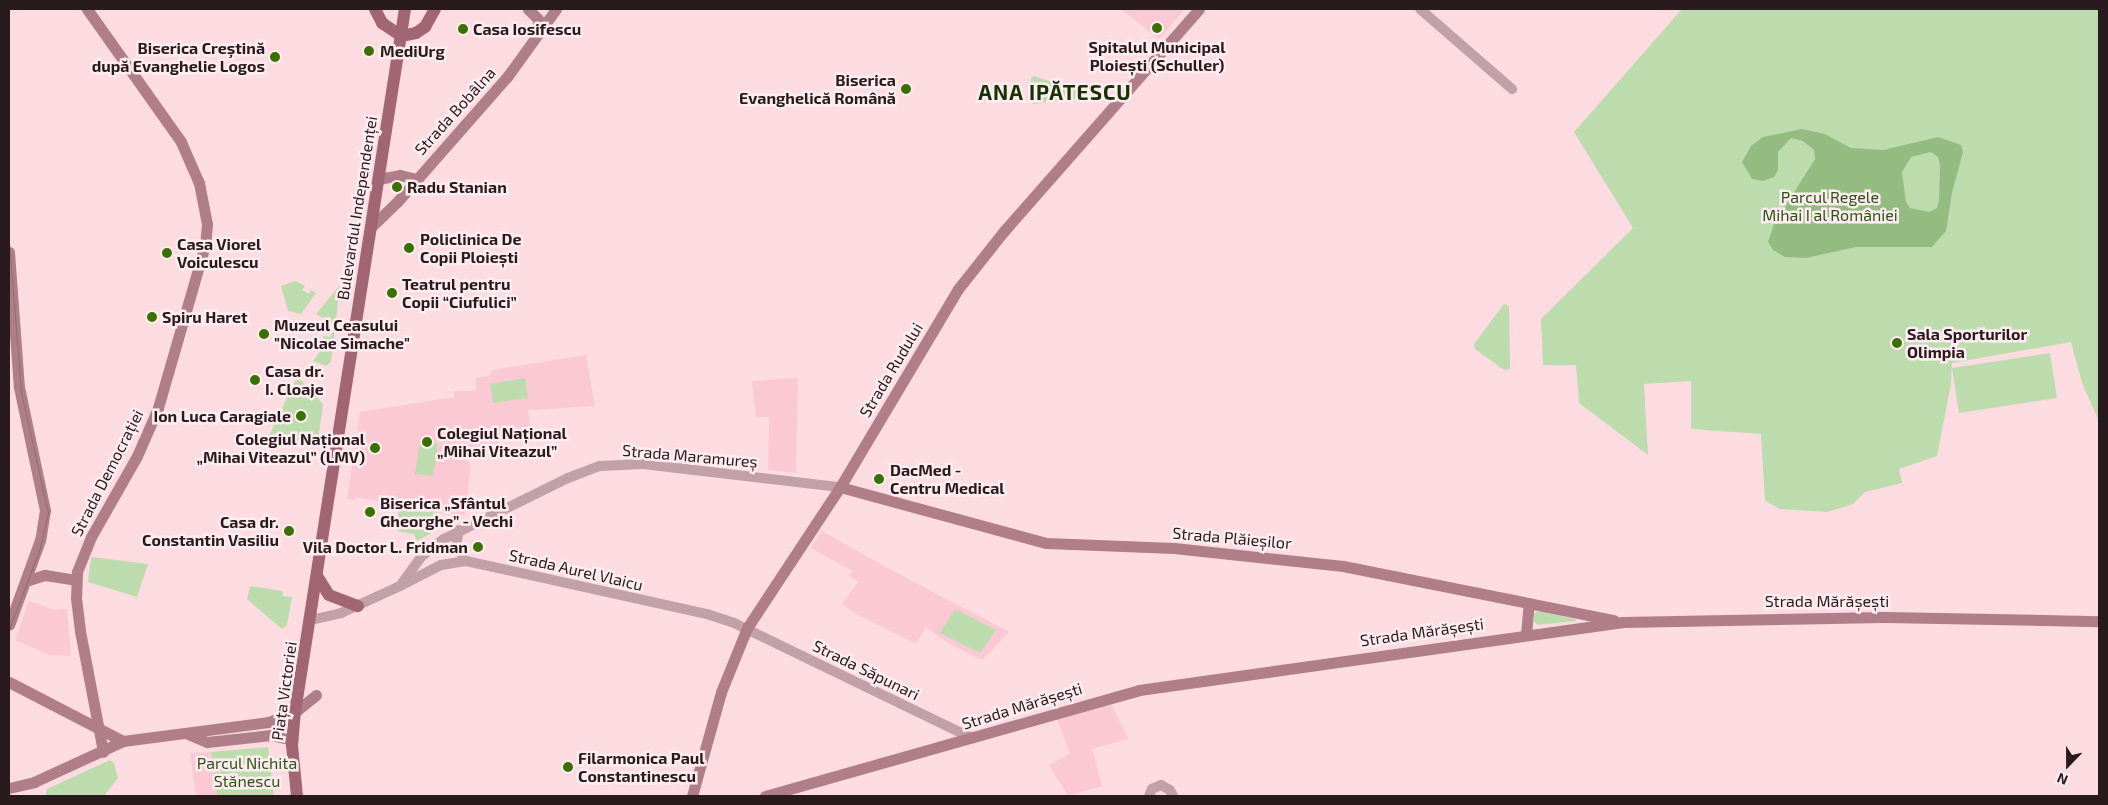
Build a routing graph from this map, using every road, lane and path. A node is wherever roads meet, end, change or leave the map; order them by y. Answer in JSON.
{"nodes":[{"id":1,"x":87,"y":9,"type":"edge"},
{"id":2,"x":375,"y":9,"type":"edge"},
{"id":3,"x":405,"y":9,"type":"edge"},
{"id":4,"x":435,"y":9,"type":"edge"},
{"id":5,"x":528,"y":9,"type":"edge"},
{"id":6,"x":556,"y":9,"type":"edge"},
{"id":7,"x":1199,"y":9,"type":"edge"},
{"id":8,"x":1420,"y":9,"type":"edge"},
{"id":9,"x":401,"y":36,"type":"junction"},
{"id":10,"x":538,"y":36,"type":"junction"},
{"id":11,"x":1512,"y":89,"type":"dead end"},
{"id":12,"x":416,"y":179,"type":"junction"},
{"id":13,"x":378,"y":180,"type":"junction"},
{"id":14,"x":370,"y":228,"type":"junction"},
{"id":15,"x":9,"y":252,"type":"edge"},
{"id":16,"x":840,"y":488,"type":"junction"},
{"id":17,"x":459,"y":530,"type":"junction"},
{"id":18,"x":466,"y":561,"type":"junction"},
{"id":19,"x":77,"y":576,"type":"junction"},
{"id":20,"x":317,"y":576,"type":"junction"},
{"id":21,"x":26,"y":581,"type":"junction"},
{"id":22,"x":400,"y":586,"type":"junction"},
{"id":23,"x":1529,"y":603,"type":"junction"},
{"id":24,"x":358,"y":606,"type":"junction"},
{"id":25,"x":311,"y":620,"type":"junction"},
{"id":26,"x":2099,"y":621,"type":"edge"},
{"id":27,"x":1623,"y":622,"type":"junction"},
{"id":28,"x":9,"y":625,"type":"edge"},
{"id":29,"x":747,"y":628,"type":"junction"},
{"id":30,"x":1526,"y":635,"type":"junction"},
{"id":31,"x":9,"y":682,"type":"edge"},
{"id":32,"x":316,"y":695,"type":"dead end"},
{"id":33,"x":295,"y":712,"type":"junction"},
{"id":34,"x":98,"y":728,"type":"junction"},
{"id":35,"x":187,"y":733,"type":"junction"},
{"id":36,"x":972,"y":738,"type":"junction"},
{"id":37,"x":292,"y":740,"type":"junction"},
{"id":38,"x":123,"y":741,"type":"junction"},
{"id":39,"x":103,"y":752,"type":"junction"},
{"id":40,"x":9,"y":778,"type":"edge"},
{"id":41,"x":21,"y":785,"type":"junction"},
{"id":42,"x":9,"y":788,"type":"edge"},
{"id":43,"x":1148,"y":795,"type":"edge"},
{"id":44,"x":1174,"y":795,"type":"edge"},
{"id":45,"x":297,"y":796,"type":"edge"},
{"id":46,"x":692,"y":796,"type":"edge"},
{"id":47,"x":765,"y":796,"type":"edge"}],
"edges":[{"from":1,"to":19,"type":"main road","name":"Strada Democrației"},
{"from":2,"to":9,"type":"main road"},
{"from":3,"to":9,"type":"main road","name":"Bulevardul Independenței"},
{"from":4,"to":9,"type":"main road"},
{"from":5,"to":10,"type":"main road"},
{"from":6,"to":10,"type":"main road","name":"Strada Bobâlna"},
{"from":7,"to":16,"type":"main road","name":"Strada Rudului"},
{"from":8,"to":11,"type":"street"},
{"from":9,"to":13,"type":"main road","name":"Bulevardul Independenței"},
{"from":10,"to":12,"type":"main road","name":"Strada Bobâlna"},
{"from":12,"to":13,"type":"main road"},
{"from":12,"to":14,"type":"main road","name":"Strada Bobâlna"},
{"from":13,"to":14,"type":"main road","name":"Bulevardul Independenței"},
{"from":14,"to":20,"type":"main road","name":"Bulevardul Independenței"},
{"from":15,"to":21,"type":"main road"},
{"from":16,"to":17,"type":"street","name":"Strada Maramureș"},
{"from":16,"to":23,"type":"main road","name":"Strada Plăieșilor"},
{"from":16,"to":29,"type":"main road","name":"Strada Rudului"},
{"from":17,"to":18,"type":"street"},
{"from":17,"to":22,"type":"street","name":"Strada Maramureș"},
{"from":18,"to":22,"type":"street","name":"Strada Aurel Vlaicu"},
{"from":18,"to":29,"type":"street","name":"Strada Aurel Vlaicu"},
{"from":19,"to":21,"type":"main road"},
{"from":19,"to":34,"type":"main road"},
{"from":20,"to":24,"type":"main road"},
{"from":20,"to":25,"type":"main road","name":"Bulevardul Independenței"},
{"from":21,"to":28,"type":"main road"},
{"from":22,"to":24,"type":"street","name":"Strada Maramureș"},
{"from":23,"to":27,"type":"main road","name":"Strada Plăieșilor"},
{"from":23,"to":30,"type":"main road"},
{"from":24,"to":25,"type":"street","name":"Strada Maramureș"},
{"from":25,"to":33,"type":"main road","name":"Piața Victoriei"},
{"from":26,"to":27,"type":"main road","name":"Strada Mărășești"},
{"from":27,"to":30,"type":"main road","name":"Strada Mărășești"},
{"from":29,"to":36,"type":"street","name":"Strada Săpunari"},
{"from":29,"to":46,"type":"main road","name":"Strada Rudului"},
{"from":30,"to":36,"type":"main road","name":"Strada Mărășești"},
{"from":31,"to":34,"type":"main road"},
{"from":32,"to":33,"type":"main road"},
{"from":33,"to":35,"type":"main road"},
{"from":33,"to":37,"type":"main road","name":"Piața Victoriei"},
{"from":34,"to":38,"type":"main road"},
{"from":34,"to":39,"type":"main road"},
{"from":35,"to":37,"type":"main road"},
{"from":35,"to":38,"type":"main road"},
{"from":36,"to":47,"type":"main road","name":"Strada Mărășești"},
{"from":37,"to":45,"type":"main road","name":"Piața Victoriei"},
{"from":38,"to":39,"type":"main road"},
{"from":39,"to":41,"type":"main road"},
{"from":40,"to":41,"type":"main road"},
{"from":41,"to":42,"type":"main road"},
{"from":43,"to":44,"type":"street"}]}
